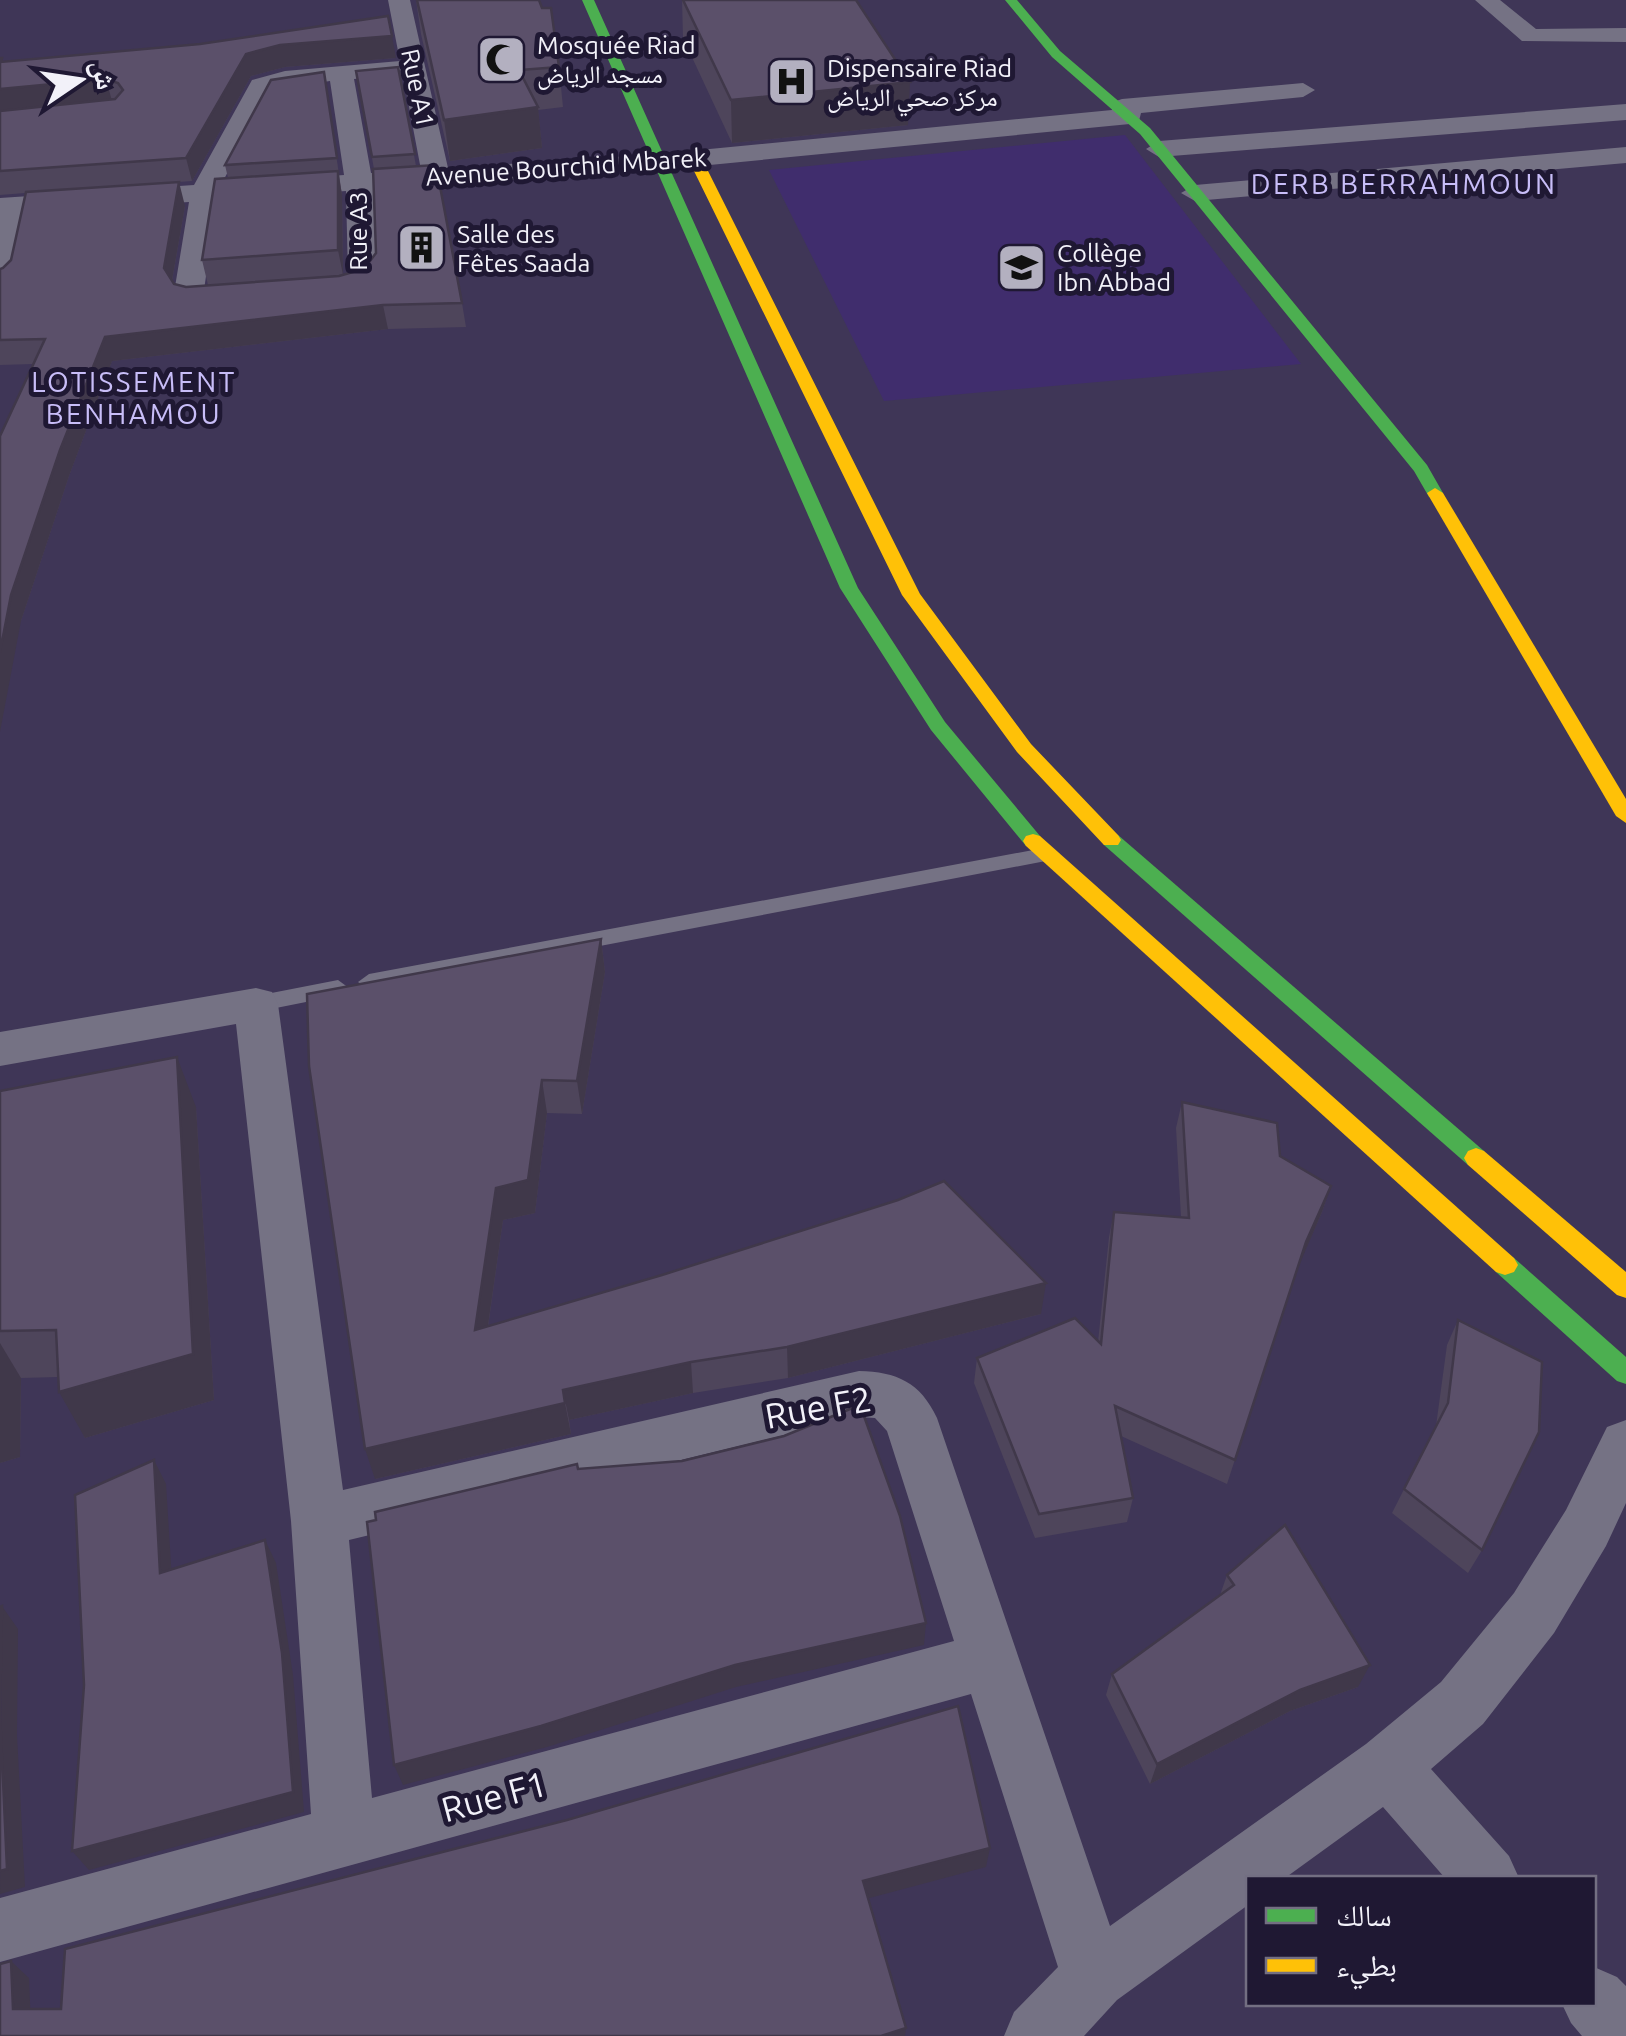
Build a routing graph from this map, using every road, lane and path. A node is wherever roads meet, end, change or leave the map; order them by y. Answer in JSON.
{"nodes":[{"id":1,"x":399,"y":0,"type":"edge"},
{"id":2,"x":588,"y":0,"type":"edge"},
{"id":3,"x":1011,"y":0,"type":"edge"},
{"id":4,"x":1486,"y":0,"type":"edge"},
{"id":5,"x":1626,"y":35,"type":"edge"},
{"id":6,"x":413,"y":68,"type":"junction"},
{"id":7,"x":341,"y":73,"type":"junction"},
{"id":8,"x":1303,"y":90,"type":"dead end"},
{"id":9,"x":1065,"y":93,"type":"dead end"},
{"id":10,"x":1118,"y":104,"type":"junction"},
{"id":11,"x":930,"y":108,"type":"dead end"},
{"id":12,"x":1626,"y":112,"type":"edge"},
{"id":13,"x":691,"y":150,"type":"junction"},
{"id":14,"x":1158,"y":150,"type":"junction"},
{"id":15,"x":1626,"y":154,"type":"edge"},
{"id":16,"x":658,"y":162,"type":"junction"},
{"id":17,"x":436,"y":176,"type":"junction"},
{"id":18,"x":359,"y":182,"type":"junction"},
{"id":19,"x":204,"y":192,"type":"junction"},
{"id":20,"x":1195,"y":194,"type":"junction"},
{"id":21,"x":9,"y":205,"type":"edge"},
{"id":22,"x":0,"y":283,"type":"edge"},
{"id":23,"x":1626,"y":816,"type":"edge"},
{"id":24,"x":1044,"y":855,"type":"junction"},
{"id":25,"x":256,"y":1004,"type":"junction"},
{"id":26,"x":0,"y":1049,"type":"edge"},
{"id":27,"x":1626,"y":1287,"type":"edge"},
{"id":28,"x":1626,"y":1373,"type":"edge"},
{"id":29,"x":1626,"y":1444,"type":"edge"},
{"id":30,"x":319,"y":1520,"type":"junction"},
{"id":31,"x":987,"y":1660,"type":"junction"},
{"id":32,"x":1388,"y":1766,"type":"junction"},
{"id":33,"x":344,"y":1838,"type":"junction"},
{"id":34,"x":1485,"y":1876,"type":"edge"},
{"id":35,"x":0,"y":1930,"type":"edge"},
{"id":36,"x":1094,"y":1976,"type":"junction"},
{"id":37,"x":1596,"y":2002,"type":"edge"},
{"id":38,"x":1038,"y":2036,"type":"edge"},
{"id":39,"x":1626,"y":2036,"type":"edge"}],
"edges":[{"from":1,"to":6,"type":"street","name":"Rue A1"},
{"from":2,"to":16,"type":"main road"},
{"from":3,"to":10,"type":"main road"},
{"from":4,"to":5,"type":"street"},
{"from":6,"to":7,"type":"street"},
{"from":6,"to":17,"type":"street","name":"Rue A1"},
{"from":7,"to":18,"type":"street","name":"Rue A3"},
{"from":7,"to":19,"type":"street","name":"Rue A3"},
{"from":8,"to":10,"type":"street"},
{"from":9,"to":10,"type":"street"},
{"from":10,"to":13,"type":"street","name":"Avenue Bourchid Mbarek"},
{"from":10,"to":14,"type":"main road"},
{"from":11,"to":13,"type":"street"},
{"from":12,"to":14,"type":"street"},
{"from":13,"to":16,"type":"street","name":"Avenue Bourchid Mbarek"},
{"from":13,"to":27,"type":"main road"},
{"from":14,"to":20,"type":"main road"},
{"from":15,"to":20,"type":"street"},
{"from":16,"to":17,"type":"street","name":"Avenue Bourchid Mbarek"},
{"from":16,"to":24,"type":"main road"},
{"from":17,"to":18,"type":"street","name":"Avenue Bourchid Mbarek"},
{"from":18,"to":19,"type":"street","name":"Avenue Bourchid Mbarek"},
{"from":18,"to":19,"type":"street","name":"Rue A3"},
{"from":19,"to":21,"type":"street","name":"Avenue Bourchid Mbarek"},
{"from":20,"to":23,"type":"main road"},
{"from":21,"to":22,"type":"street"},
{"from":24,"to":25,"type":"lane"},
{"from":24,"to":28,"type":"main road"},
{"from":25,"to":26,"type":"street"},
{"from":25,"to":30,"type":"street"},
{"from":29,"to":32,"type":"street"},
{"from":30,"to":31,"type":"street","name":"Rue F2"},
{"from":30,"to":33,"type":"street"},
{"from":31,"to":33,"type":"street","name":"Rue F1"},
{"from":31,"to":36,"type":"street","name":"Rue F2"},
{"from":32,"to":34,"type":"street"},
{"from":32,"to":36,"type":"street"},
{"from":33,"to":35,"type":"street","name":"Rue F1"},
{"from":36,"to":38,"type":"street"},
{"from":37,"to":39,"type":"street"}]}
